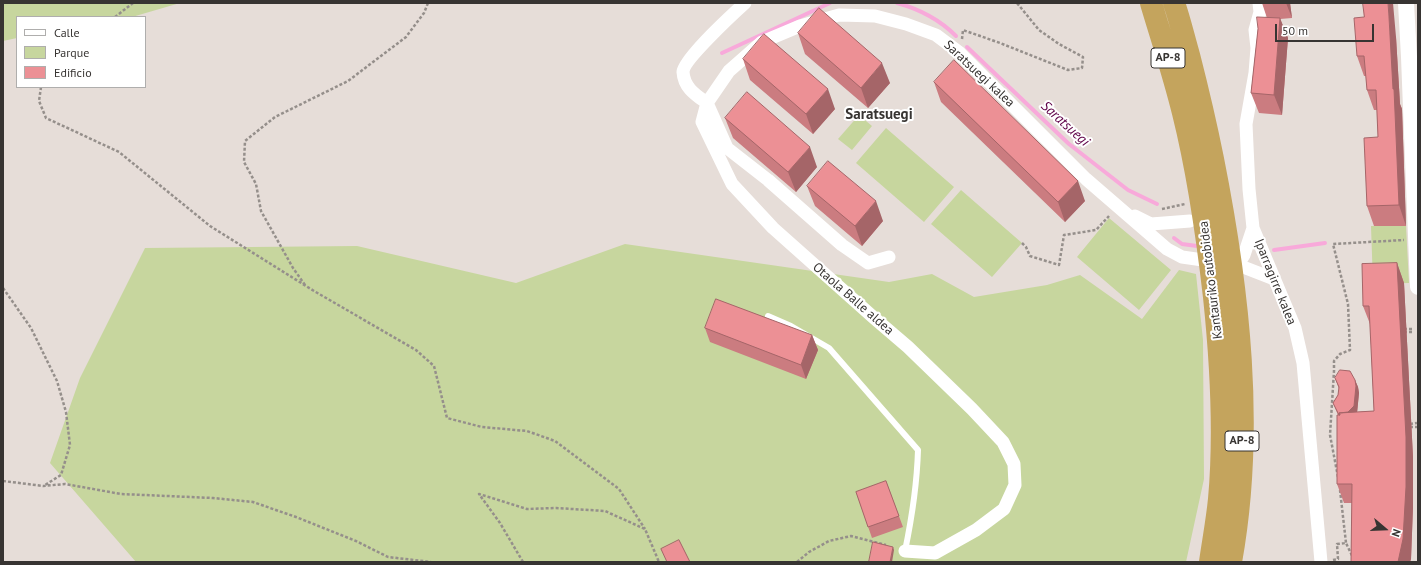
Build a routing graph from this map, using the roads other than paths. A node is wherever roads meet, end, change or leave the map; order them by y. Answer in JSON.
{"nodes":[{"id":1,"x":745,"y":3,"type":"edge"},
{"id":2,"x":1151,"y":3,"type":"edge"},
{"id":3,"x":1174,"y":3,"type":"edge"},
{"id":4,"x":1259,"y":3,"type":"edge"},
{"id":5,"x":1406,"y":3,"type":"edge"},
{"id":6,"x":707,"y":103,"type":"junction"},
{"id":7,"x":1194,"y":112,"type":"junction"},
{"id":8,"x":1118,"y":206,"type":"junction"},
{"id":9,"x":1190,"y":221,"type":"dead end"},
{"id":10,"x":1253,"y":228,"type":"junction"},
{"id":11,"x":1414,"y":233,"type":"edge"},
{"id":12,"x":889,"y":258,"type":"dead end"},
{"id":13,"x":1238,"y":264,"type":"junction"},
{"id":14,"x":1274,"y":279,"type":"junction"},
{"id":15,"x":1418,"y":287,"type":"edge"},
{"id":16,"x":768,"y":316,"type":"dead end"},
{"id":17,"x":1227,"y":322,"type":"junction"},
{"id":18,"x":906,"y":551,"type":"joint"},
{"id":19,"x":1327,"y":561,"type":"edge"},
{"id":20,"x":1210,"y":562,"type":"edge"},
{"id":21,"x":1231,"y":562,"type":"edge"}],
"edges":[{"from":1,"to":6,"type":"street"},
{"from":2,"to":7,"type":"highway","name":"Kantauriko autobidea","number":"AP-8"},
{"from":3,"to":7,"type":"highway","name":"Kantauriko autobidea","number":"AP-8"},
{"from":4,"to":10,"type":"street","name":"Iparragirre kalea"},
{"from":5,"to":11,"type":"street"},
{"from":6,"to":8,"type":"street","name":"Saratsuegi kalea"},
{"from":6,"to":12,"type":"street"},
{"from":6,"to":18,"type":"street","name":"Otaola Balle aldea"},
{"from":7,"to":17,"type":"highway","name":"Kantauriko autobidea","number":"AP-8"},
{"from":8,"to":9,"type":"street","name":"Saratsuegi kalea"},
{"from":8,"to":13,"type":"street","name":"Saratsuegi kalea"},
{"from":10,"to":13,"type":"street"},
{"from":10,"to":14,"type":"street","name":"Iparragirre kalea"},
{"from":11,"to":15,"type":"street"},
{"from":13,"to":14,"type":"street","name":"Saratsuegi kalea"},
{"from":14,"to":19,"type":"street","name":"Iparragirre kalea"},
{"from":16,"to":18,"type":"lane"},
{"from":17,"to":20,"type":"highway","name":"Kantauriko autobidea","number":"AP-8"},
{"from":17,"to":21,"type":"highway","name":"Kantauriko autobidea","number":"AP-8"}]}
